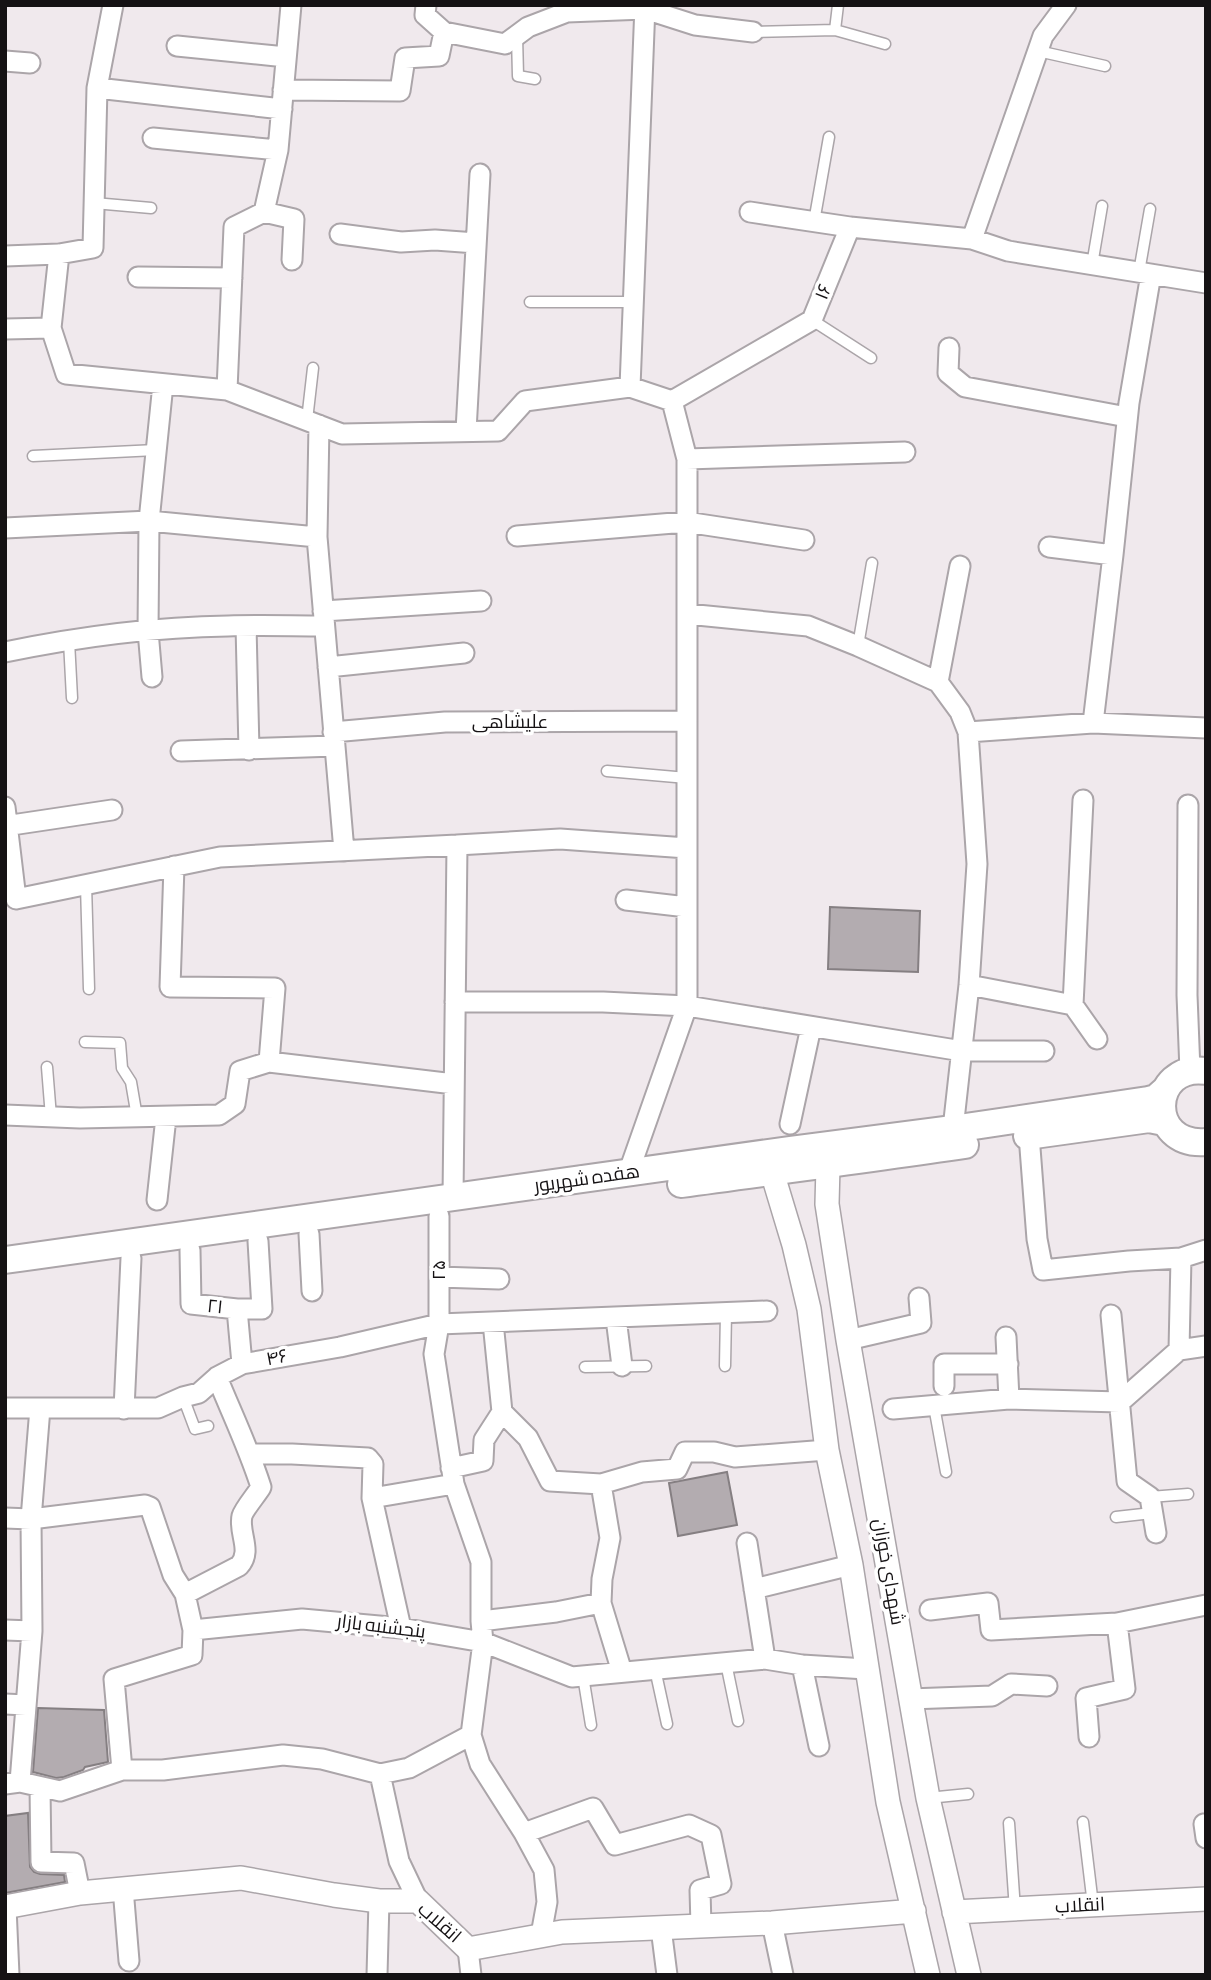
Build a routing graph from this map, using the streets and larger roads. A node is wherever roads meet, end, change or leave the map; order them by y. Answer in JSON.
{"nodes":[{"id":1,"x":113,"y":5,"type":"edge"},
{"id":2,"x":290,"y":5,"type":"edge"},
{"id":3,"x":426,"y":5,"type":"edge"},
{"id":4,"x":1066,"y":5,"type":"edge"},
{"id":5,"x":645,"y":7,"type":"edge"},
{"id":6,"x":444,"y":32,"type":"junction"},
{"id":7,"x":753,"y":32,"type":"road end"},
{"id":8,"x":177,"y":46,"type":"dead end"},
{"id":9,"x":286,"y":57,"type":"junction"},
{"id":10,"x":5,"y":61,"type":"edge"},
{"id":11,"x":30,"y":63,"type":"dead end"},
{"id":12,"x":97,"y":88,"type":"junction"},
{"id":13,"x":283,"y":99,"type":"junction"},
{"id":14,"x":153,"y":138,"type":"dead end"},
{"id":15,"x":278,"y":150,"type":"junction"},
{"id":16,"x":480,"y":174,"type":"dead end"},
{"id":17,"x":264,"y":212,"type":"junction"},
{"id":18,"x":750,"y":212,"type":"dead end"},
{"id":19,"x":850,"y":227,"type":"junction"},
{"id":20,"x":340,"y":234,"type":"dead end"},
{"id":21,"x":972,"y":239,"type":"junction"},
{"id":22,"x":476,"y":243,"type":"junction"},
{"id":23,"x":59,"y":254,"type":"junction"},
{"id":24,"x":5,"y":256,"type":"edge"},
{"id":25,"x":292,"y":260,"type":"dead end"},
{"id":26,"x":1145,"y":273,"type":"junction"},
{"id":27,"x":138,"y":277,"type":"dead end"},
{"id":28,"x":232,"y":278,"type":"junction"},
{"id":29,"x":1206,"y":283,"type":"edge"},
{"id":30,"x":51,"y":328,"type":"junction"},
{"id":31,"x":5,"y":329,"type":"edge"},
{"id":32,"x":949,"y":348,"type":"dead end"},
{"id":33,"x":163,"y":384,"type":"junction"},
{"id":34,"x":630,"y":387,"type":"junction"},
{"id":35,"x":227,"y":390,"type":"junction"},
{"id":36,"x":671,"y":401,"type":"junction"},
{"id":37,"x":1127,"y":417,"type":"junction"},
{"id":38,"x":313,"y":423,"type":"junction"},
{"id":39,"x":466,"y":431,"type":"junction"},
{"id":40,"x":905,"y":452,"type":"dead end"},
{"id":41,"x":687,"y":459,"type":"junction"},
{"id":42,"x":149,"y":521,"type":"junction"},
{"id":43,"x":686,"y":522,"type":"junction"},
{"id":44,"x":5,"y":528,"type":"edge"},
{"id":45,"x":517,"y":536,"type":"dead end"},
{"id":46,"x":317,"y":537,"type":"junction"},
{"id":47,"x":804,"y":540,"type":"dead end"},
{"id":48,"x":1049,"y":547,"type":"dead end"},
{"id":49,"x":1113,"y":555,"type":"junction"},
{"id":50,"x":960,"y":566,"type":"dead end"},
{"id":51,"x":481,"y":601,"type":"dead end"},
{"id":52,"x":687,"y":614,"type":"junction"},
{"id":53,"x":324,"y":618,"type":"junction"},
{"id":54,"x":246,"y":626,"type":"junction"},
{"id":55,"x":148,"y":631,"type":"junction"},
{"id":56,"x":5,"y":652,"type":"edge"},
{"id":57,"x":464,"y":653,"type":"dead end"},
{"id":58,"x":328,"y":667,"type":"junction"},
{"id":59,"x":152,"y":677,"type":"dead end"},
{"id":60,"x":938,"y":682,"type":"junction"},
{"id":61,"x":687,"y":721,"type":"junction"},
{"id":62,"x":1093,"y":723,"type":"junction"},
{"id":63,"x":1206,"y":728,"type":"edge"},
{"id":64,"x":968,"y":732,"type":"junction"},
{"id":65,"x":334,"y":739,"type":"junction"},
{"id":66,"x":249,"y":750,"type":"junction"},
{"id":67,"x":181,"y":751,"type":"dead end"},
{"id":68,"x":1083,"y":800,"type":"dead end"},
{"id":69,"x":1188,"y":805,"type":"dead end"},
{"id":70,"x":112,"y":810,"type":"dead end"},
{"id":71,"x":6,"y":820,"type":"edge"},
{"id":72,"x":457,"y":845,"type":"junction"},
{"id":73,"x":687,"y":848,"type":"junction"},
{"id":74,"x":344,"y":851,"type":"junction"},
{"id":75,"x":174,"y":866,"type":"junction"},
{"id":76,"x":626,"y":900,"type":"dead end"},
{"id":77,"x":11,"y":901,"type":"edge"},
{"id":78,"x":687,"y":907,"type":"junction"},
{"id":79,"x":969,"y":985,"type":"junction"},
{"id":80,"x":455,"y":1002,"type":"junction"},
{"id":81,"x":1073,"y":1005,"type":"junction"},
{"id":82,"x":687,"y":1006,"type":"junction"},
{"id":83,"x":811,"y":1027,"type":"junction"},
{"id":84,"x":1097,"y":1039,"type":"dead end"},
{"id":85,"x":962,"y":1051,"type":"junction"},
{"id":86,"x":1044,"y":1051,"type":"dead end"},
{"id":87,"x":269,"y":1062,"type":"junction"},
{"id":88,"x":1198,"y":1071,"type":"edge"},
{"id":89,"x":454,"y":1084,"type":"junction"},
{"id":90,"x":1165,"y":1090,"type":"junction"},
{"id":91,"x":5,"y":1115,"type":"edge"},
{"id":92,"x":166,"y":1117,"type":"junction"},
{"id":93,"x":1164,"y":1122,"type":"junction"},
{"id":94,"x":790,"y":1124,"type":"dead end"},
{"id":95,"x":953,"y":1129,"type":"junction"},
{"id":96,"x":1029,"y":1136,"type":"junction"},
{"id":97,"x":1206,"y":1142,"type":"edge"},
{"id":98,"x":828,"y":1166,"type":"junction"},
{"id":99,"x":772,"y":1172,"type":"junction"},
{"id":100,"x":628,"y":1174,"type":"junction"},
{"id":101,"x":157,"y":1200,"type":"dead end"},
{"id":102,"x":446,"y":1207,"type":"junction"},
{"id":103,"x":309,"y":1234,"type":"junction"},
{"id":104,"x":258,"y":1241,"type":"junction"},
{"id":105,"x":833,"y":1241,"type":"junction"},
{"id":106,"x":793,"y":1245,"type":"junction"},
{"id":107,"x":190,"y":1250,"type":"junction"},
{"id":108,"x":1206,"y":1250,"type":"edge"},
{"id":109,"x":131,"y":1258,"type":"junction"},
{"id":110,"x":1181,"y":1258,"type":"junction"},
{"id":111,"x":5,"y":1260,"type":"edge"},
{"id":112,"x":5,"y":1275,"type":"edge"},
{"id":113,"x":439,"y":1277,"type":"junction"},
{"id":114,"x":499,"y":1279,"type":"dead end"},
{"id":115,"x":312,"y":1291,"type":"dead end"},
{"id":116,"x":919,"y":1298,"type":"dead end"},
{"id":117,"x":237,"y":1309,"type":"junction"},
{"id":118,"x":767,"y":1311,"type":"dead end"},
{"id":119,"x":1111,"y":1315,"type":"dead end"},
{"id":120,"x":616,"y":1318,"type":"junction"},
{"id":121,"x":494,"y":1322,"type":"junction"},
{"id":122,"x":439,"y":1324,"type":"junction"},
{"id":123,"x":1006,"y":1337,"type":"dead end"},
{"id":124,"x":848,"y":1339,"type":"junction"},
{"id":125,"x":1206,"y":1346,"type":"edge"},
{"id":126,"x":1179,"y":1350,"type":"junction"},
{"id":127,"x":242,"y":1364,"type":"junction"},
{"id":128,"x":1008,"y":1364,"type":"junction"},
{"id":129,"x":622,"y":1366,"type":"road end"},
{"id":130,"x":217,"y":1377,"type":"junction"},
{"id":131,"x":944,"y":1386,"type":"dead end"},
{"id":132,"x":1009,"y":1399,"type":"junction"},
{"id":133,"x":1120,"y":1402,"type":"junction"},
{"id":134,"x":5,"y":1408,"type":"edge"},
{"id":135,"x":40,"y":1408,"type":"junction"},
{"id":136,"x":124,"y":1409,"type":"junction"},
{"id":137,"x":892,"y":1409,"type":"dead end"},
{"id":138,"x":502,"y":1412,"type":"junction"},
{"id":139,"x":827,"y":1450,"type":"junction"},
{"id":140,"x":251,"y":1454,"type":"junction"},
{"id":141,"x":452,"y":1476,"type":"junction"},
{"id":142,"x":601,"y":1484,"type":"junction"},
{"id":143,"x":372,"y":1498,"type":"junction"},
{"id":144,"x":5,"y":1518,"type":"edge"},
{"id":145,"x":31,"y":1519,"type":"junction"},
{"id":146,"x":1156,"y":1533,"type":"dead end"},
{"id":147,"x":747,"y":1543,"type":"dead end"},
{"id":148,"x":851,"y":1565,"type":"junction"},
{"id":149,"x":754,"y":1589,"type":"junction"},
{"id":150,"x":185,"y":1594,"type":"junction"},
{"id":151,"x":601,"y":1603,"type":"junction"},
{"id":152,"x":1206,"y":1605,"type":"edge"},
{"id":153,"x":930,"y":1609,"type":"dead end"},
{"id":154,"x":481,"y":1621,"type":"junction"},
{"id":155,"x":1117,"y":1623,"type":"junction"},
{"id":156,"x":401,"y":1628,"type":"junction"},
{"id":157,"x":5,"y":1630,"type":"edge"},
{"id":158,"x":193,"y":1630,"type":"junction"},
{"id":159,"x":32,"y":1631,"type":"junction"},
{"id":160,"x":483,"y":1642,"type":"junction"},
{"id":161,"x":765,"y":1659,"type":"junction"},
{"id":162,"x":802,"y":1665,"type":"junction"},
{"id":163,"x":866,"y":1669,"type":"junction"},
{"id":164,"x":622,"y":1672,"type":"junction"},
{"id":165,"x":1047,"y":1686,"type":"dead end"},
{"id":166,"x":911,"y":1699,"type":"junction"},
{"id":167,"x":5,"y":1704,"type":"edge"},
{"id":168,"x":26,"y":1704,"type":"junction"},
{"id":169,"x":471,"y":1735,"type":"junction"},
{"id":170,"x":1090,"y":1737,"type":"dead end"},
{"id":171,"x":819,"y":1745,"type":"dead end"},
{"id":172,"x":122,"y":1770,"type":"junction"},
{"id":173,"x":380,"y":1774,"type":"junction"},
{"id":174,"x":12,"y":1783,"type":"edge"},
{"id":175,"x":40,"y":1787,"type":"junction"},
{"id":176,"x":524,"y":1833,"type":"junction"},
{"id":177,"x":123,"y":1888,"type":"junction"},
{"id":178,"x":80,"y":1893,"type":"junction"},
{"id":179,"x":1206,"y":1899,"type":"edge"},
{"id":180,"x":418,"y":1900,"type":"junction"},
{"id":181,"x":379,"y":1901,"type":"junction"},
{"id":182,"x":6,"y":1907,"type":"edge"},
{"id":183,"x":915,"y":1911,"type":"junction"},
{"id":184,"x":954,"y":1912,"type":"junction"},
{"id":185,"x":772,"y":1923,"type":"junction"},
{"id":186,"x":701,"y":1926,"type":"junction"},
{"id":187,"x":661,"y":1928,"type":"junction"},
{"id":188,"x":541,"y":1936,"type":"junction"},
{"id":189,"x":468,"y":1949,"type":"junction"},
{"id":190,"x":129,"y":1961,"type":"dead end"},
{"id":191,"x":9,"y":1975,"type":"edge"},
{"id":192,"x":377,"y":1975,"type":"edge"},
{"id":193,"x":471,"y":1975,"type":"edge"},
{"id":194,"x":667,"y":1975,"type":"edge"},
{"id":195,"x":783,"y":1975,"type":"edge"},
{"id":196,"x":928,"y":1975,"type":"edge"},
{"id":197,"x":969,"y":1975,"type":"edge"}],
"edges":[{"from":1,"to":12,"type":"street"},
{"from":2,"to":9,"type":"street"},
{"from":3,"to":6,"type":"street"},
{"from":4,"to":21,"type":"street"},
{"from":5,"to":6,"type":"street"},
{"from":5,"to":7,"type":"street"},
{"from":5,"to":34,"type":"street"},
{"from":6,"to":13,"type":"street"},
{"from":8,"to":9,"type":"street"},
{"from":9,"to":13,"type":"street"},
{"from":10,"to":11,"type":"street"},
{"from":12,"to":13,"type":"street"},
{"from":12,"to":23,"type":"street"},
{"from":13,"to":15,"type":"street"},
{"from":14,"to":15,"type":"street"},
{"from":15,"to":17,"type":"street"},
{"from":16,"to":22,"type":"street"},
{"from":17,"to":25,"type":"street"},
{"from":17,"to":28,"type":"street"},
{"from":18,"to":19,"type":"street"},
{"from":19,"to":21,"type":"street"},
{"from":19,"to":36,"type":"street","name":"۱۶"},
{"from":20,"to":22,"type":"street"},
{"from":21,"to":26,"type":"street"},
{"from":22,"to":39,"type":"street"},
{"from":23,"to":24,"type":"street"},
{"from":23,"to":30,"type":"street"},
{"from":26,"to":29,"type":"street"},
{"from":26,"to":37,"type":"street"},
{"from":27,"to":28,"type":"street"},
{"from":28,"to":35,"type":"street"},
{"from":30,"to":31,"type":"street"},
{"from":30,"to":33,"type":"street"},
{"from":32,"to":37,"type":"street"},
{"from":33,"to":35,"type":"street"},
{"from":33,"to":42,"type":"street"},
{"from":34,"to":36,"type":"street"},
{"from":34,"to":39,"type":"street"},
{"from":35,"to":38,"type":"street"},
{"from":36,"to":41,"type":"street"},
{"from":37,"to":49,"type":"street"},
{"from":38,"to":39,"type":"street"},
{"from":38,"to":46,"type":"street"},
{"from":40,"to":41,"type":"street"},
{"from":41,"to":43,"type":"street"},
{"from":42,"to":44,"type":"street"},
{"from":42,"to":46,"type":"street"},
{"from":42,"to":55,"type":"street"},
{"from":43,"to":45,"type":"street"},
{"from":43,"to":47,"type":"street"},
{"from":43,"to":52,"type":"street"},
{"from":46,"to":53,"type":"street"},
{"from":48,"to":49,"type":"street"},
{"from":49,"to":62,"type":"street"},
{"from":50,"to":60,"type":"street"},
{"from":51,"to":53,"type":"street"},
{"from":52,"to":60,"type":"street"},
{"from":52,"to":61,"type":"street"},
{"from":53,"to":54,"type":"street"},
{"from":53,"to":58,"type":"street"},
{"from":54,"to":55,"type":"street"},
{"from":54,"to":66,"type":"street"},
{"from":55,"to":56,"type":"street"},
{"from":55,"to":59,"type":"street"},
{"from":57,"to":58,"type":"street"},
{"from":58,"to":65,"type":"street"},
{"from":60,"to":64,"type":"street"},
{"from":61,"to":65,"type":"street","name":"علیشاهی"},
{"from":61,"to":73,"type":"street"},
{"from":62,"to":63,"type":"street"},
{"from":62,"to":64,"type":"street"},
{"from":64,"to":79,"type":"street"},
{"from":65,"to":66,"type":"street","name":"علیشاهی"},
{"from":65,"to":74,"type":"street"},
{"from":66,"to":67,"type":"street","name":"علیشاهی"},
{"from":68,"to":81,"type":"street"},
{"from":69,"to":88,"type":"street"},
{"from":70,"to":71,"type":"street"},
{"from":71,"to":77,"type":"street"},
{"from":72,"to":73,"type":"street"},
{"from":72,"to":74,"type":"street"},
{"from":72,"to":80,"type":"street","name":"۲۵"},
{"from":73,"to":78,"type":"street"},
{"from":74,"to":75,"type":"street"},
{"from":75,"to":77,"type":"street"},
{"from":75,"to":87,"type":"street"},
{"from":76,"to":78,"type":"street"},
{"from":78,"to":82,"type":"street"},
{"from":79,"to":81,"type":"street"},
{"from":79,"to":85,"type":"street"},
{"from":80,"to":82,"type":"street"},
{"from":80,"to":89,"type":"street","name":"۲۵"},
{"from":81,"to":84,"type":"street"},
{"from":82,"to":83,"type":"street"},
{"from":82,"to":100,"type":"street"},
{"from":83,"to":85,"type":"street"},
{"from":83,"to":94,"type":"street"},
{"from":85,"to":86,"type":"street"},
{"from":85,"to":95,"type":"street"},
{"from":87,"to":89,"type":"street"},
{"from":87,"to":92,"type":"street"},
{"from":88,"to":90,"type":"main road","name":"هفده شهریور"},
{"from":89,"to":102,"type":"street","name":"۲۵"},
{"from":90,"to":93,"type":"main road"},
{"from":90,"to":95,"type":"main road","name":"هفده شهریور"},
{"from":91,"to":92,"type":"street"},
{"from":92,"to":101,"type":"street"},
{"from":93,"to":96,"type":"main road","name":"هفده شهریور"},
{"from":93,"to":97,"type":"main road"},
{"from":95,"to":100,"type":"main road","name":"هفده شهریور"},
{"from":96,"to":98,"type":"main road","name":"هفده شهریور"},
{"from":96,"to":110,"type":"street"},
{"from":98,"to":99,"type":"main road","name":"هفده شهریور"},
{"from":98,"to":105,"type":"street","name":"شهدای خوزان"},
{"from":99,"to":102,"type":"main road","name":"هفده شهریور"},
{"from":99,"to":106,"type":"street","name":"شهدای خوزان"},
{"from":100,"to":102,"type":"main road","name":"هفده شهریور"},
{"from":102,"to":103,"type":"main road","name":"هفده شهریور"},
{"from":102,"to":111,"type":"main road","name":"هفده شهریور"},
{"from":102,"to":113,"type":"street","name":"۲۵"},
{"from":103,"to":104,"type":"main road","name":"هفده شهریور"},
{"from":103,"to":115,"type":"street"},
{"from":104,"to":107,"type":"main road","name":"هفده شهریور"},
{"from":104,"to":117,"type":"street"},
{"from":105,"to":106,"type":"street"},
{"from":105,"to":124,"type":"street","name":"شهدای خوزان"},
{"from":106,"to":139,"type":"street","name":"شهدای خوزان"},
{"from":107,"to":109,"type":"main road","name":"هفده شهریور"},
{"from":107,"to":117,"type":"street","name":"۲۱"},
{"from":108,"to":110,"type":"street"},
{"from":109,"to":112,"type":"main road","name":"هفده شهریور"},
{"from":109,"to":136,"type":"street"},
{"from":110,"to":126,"type":"street"},
{"from":113,"to":114,"type":"street"},
{"from":113,"to":122,"type":"street","name":"۲۵"},
{"from":116,"to":124,"type":"street"},
{"from":117,"to":127,"type":"street","name":"۲۱"},
{"from":118,"to":120,"type":"street","name":"۴۶"},
{"from":119,"to":133,"type":"street"},
{"from":120,"to":121,"type":"street","name":"۴۶"},
{"from":120,"to":129,"type":"street"},
{"from":121,"to":122,"type":"street","name":"۴۶"},
{"from":121,"to":138,"type":"street"},
{"from":122,"to":127,"type":"street","name":"۴۶"},
{"from":122,"to":141,"type":"street","name":"۲۵"},
{"from":123,"to":128,"type":"street"},
{"from":124,"to":166,"type":"street","name":"شهدای خوزان"},
{"from":125,"to":126,"type":"street"},
{"from":126,"to":133,"type":"street"},
{"from":127,"to":130,"type":"street","name":"۴۶"},
{"from":128,"to":131,"type":"street"},
{"from":128,"to":132,"type":"street"},
{"from":130,"to":136,"type":"street","name":"۴۶"},
{"from":130,"to":140,"type":"street"},
{"from":132,"to":133,"type":"street"},
{"from":132,"to":137,"type":"street"},
{"from":133,"to":146,"type":"street"},
{"from":134,"to":135,"type":"street"},
{"from":135,"to":136,"type":"street","name":"۴۶"},
{"from":135,"to":145,"type":"street"},
{"from":138,"to":141,"type":"street"},
{"from":138,"to":142,"type":"street"},
{"from":139,"to":142,"type":"street"},
{"from":139,"to":148,"type":"street","name":"شهدای خوزان"},
{"from":140,"to":143,"type":"street"},
{"from":140,"to":150,"type":"street"},
{"from":141,"to":143,"type":"street"},
{"from":141,"to":154,"type":"street","name":"۲۵"},
{"from":142,"to":151,"type":"street"},
{"from":143,"to":156,"type":"street"},
{"from":144,"to":145,"type":"street"},
{"from":145,"to":150,"type":"street"},
{"from":145,"to":159,"type":"street"},
{"from":147,"to":149,"type":"street"},
{"from":148,"to":149,"type":"street"},
{"from":148,"to":163,"type":"street","name":"شهدای خوزان"},
{"from":149,"to":161,"type":"street"},
{"from":150,"to":158,"type":"street"},
{"from":151,"to":154,"type":"street"},
{"from":151,"to":164,"type":"street"},
{"from":152,"to":155,"type":"street"},
{"from":153,"to":155,"type":"street"},
{"from":154,"to":160,"type":"street","name":"۲۵"},
{"from":155,"to":170,"type":"street"},
{"from":156,"to":158,"type":"street","name":"پنجشنبه بازار"},
{"from":156,"to":160,"type":"street","name":"پنجشنبه بازار"},
{"from":157,"to":159,"type":"street"},
{"from":158,"to":172,"type":"street"},
{"from":159,"to":168,"type":"street"},
{"from":160,"to":164,"type":"street","name":"پنجشنبه بازار"},
{"from":160,"to":169,"type":"street","name":"۲۵"},
{"from":161,"to":162,"type":"street","name":"پنجشنبه بازار"},
{"from":161,"to":164,"type":"street","name":"پنجشنبه بازار"},
{"from":162,"to":163,"type":"street","name":"پنجشنبه بازار"},
{"from":162,"to":171,"type":"street"},
{"from":163,"to":183,"type":"street","name":"شهدای خوزان"},
{"from":165,"to":166,"type":"street"},
{"from":166,"to":184,"type":"street","name":"شهدای خوزان"},
{"from":167,"to":168,"type":"street"},
{"from":168,"to":174,"type":"street"},
{"from":169,"to":173,"type":"street"},
{"from":169,"to":176,"type":"street"},
{"from":172,"to":173,"type":"street"},
{"from":172,"to":175,"type":"street"},
{"from":173,"to":180,"type":"street"},
{"from":174,"to":175,"type":"street"},
{"from":175,"to":178,"type":"street"},
{"from":176,"to":186,"type":"street"},
{"from":176,"to":188,"type":"street"},
{"from":177,"to":178,"type":"street","name":"انقلاب"},
{"from":177,"to":181,"type":"street","name":"انقلاب"},
{"from":177,"to":190,"type":"street"},
{"from":178,"to":182,"type":"street","name":"انقلاب"},
{"from":179,"to":184,"type":"street","name":"انقلاب"},
{"from":180,"to":181,"type":"street","name":"انقلاب"},
{"from":180,"to":189,"type":"street","name":"انقلاب"},
{"from":181,"to":192,"type":"street"},
{"from":182,"to":191,"type":"street"},
{"from":183,"to":185,"type":"street","name":"انقلاب"},
{"from":183,"to":196,"type":"street","name":"شهدای خوزان"},
{"from":184,"to":197,"type":"street","name":"شهدای خوزان"},
{"from":185,"to":186,"type":"street","name":"انقلاب"},
{"from":185,"to":195,"type":"street"},
{"from":186,"to":187,"type":"street","name":"انقلاب"},
{"from":187,"to":188,"type":"street","name":"انقلاب"},
{"from":187,"to":194,"type":"street"},
{"from":188,"to":189,"type":"street","name":"انقلاب"},
{"from":189,"to":193,"type":"street"}]}
